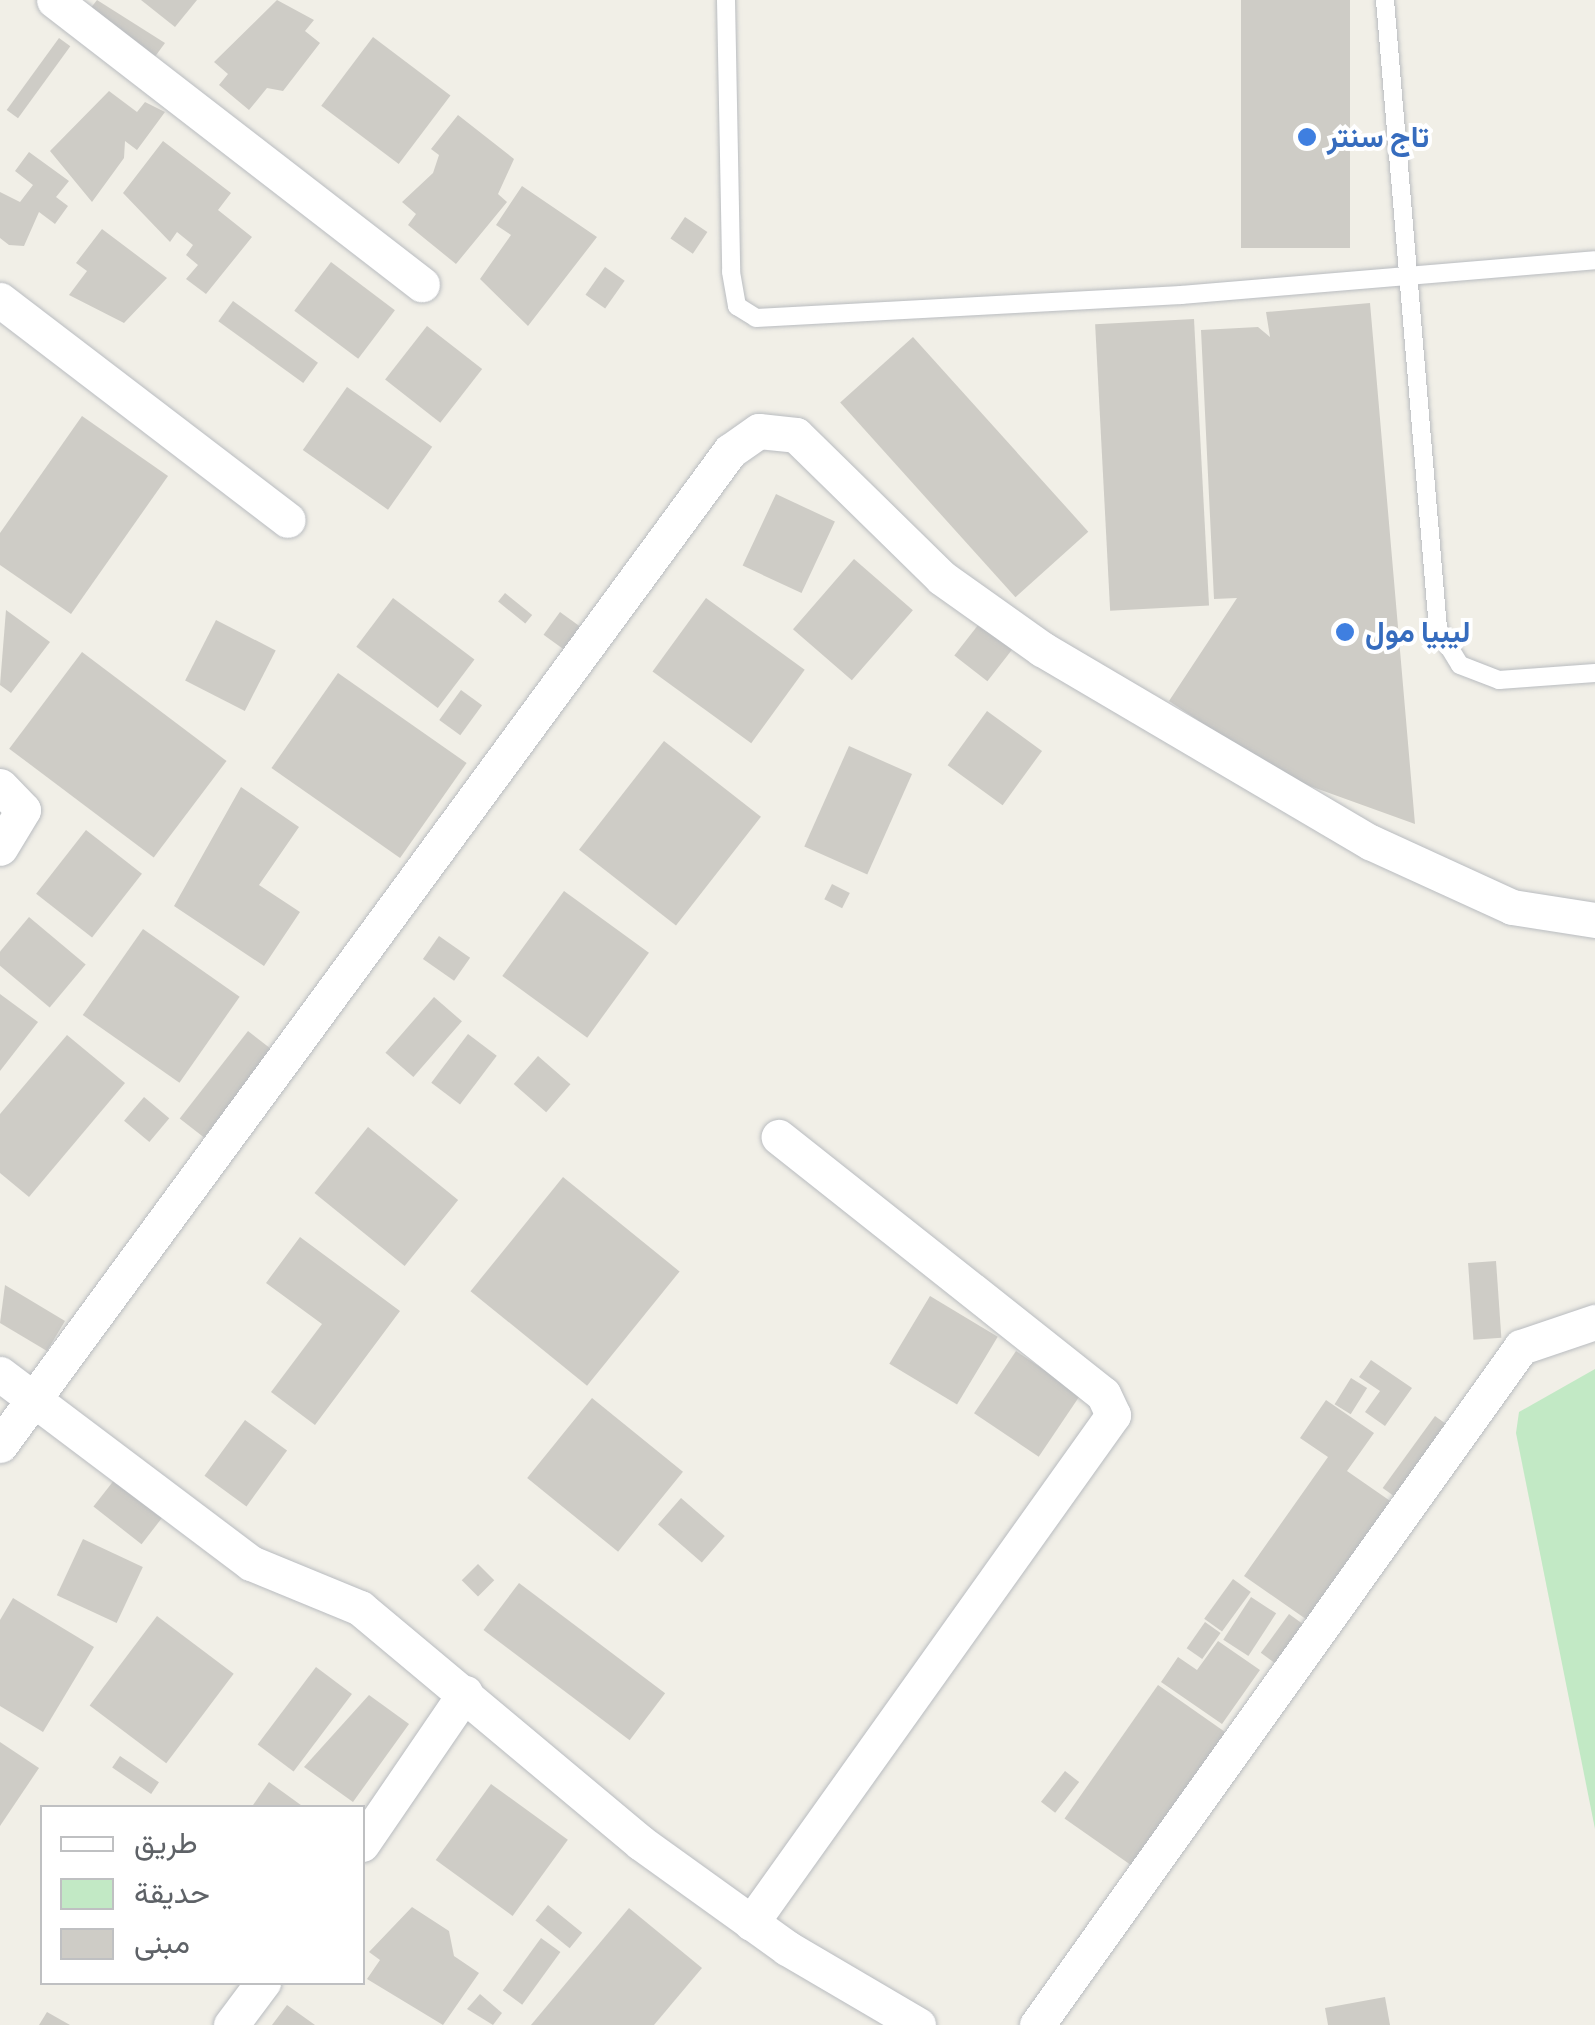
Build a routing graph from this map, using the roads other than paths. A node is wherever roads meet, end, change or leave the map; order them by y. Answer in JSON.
{"nodes":[{"id":1,"x":54,"y":0,"type":"edge"},
{"id":2,"x":726,"y":0,"type":"edge"},
{"id":3,"x":1385,"y":0,"type":"edge"},
{"id":4,"x":1595,"y":260,"type":"edge"},
{"id":5,"x":1413,"y":275,"type":"junction"},
{"id":6,"x":422,"y":284,"type":"dead end"},
{"id":7,"x":0,"y":300,"type":"edge"},
{"id":8,"x":288,"y":520,"type":"dead end"},
{"id":9,"x":1595,"y":673,"type":"edge"},
{"id":10,"x":0,"y":786,"type":"edge"},
{"id":11,"x":0,"y":848,"type":"edge"},
{"id":12,"x":1595,"y":920,"type":"edge"},
{"id":13,"x":779,"y":1137,"type":"dead end"},
{"id":14,"x":1595,"y":1322,"type":"edge"},
{"id":15,"x":0,"y":1374,"type":"edge"},
{"id":16,"x":36,"y":1402,"type":"junction"},
{"id":17,"x":0,"y":1445,"type":"edge"},
{"id":18,"x":465,"y":1693,"type":"junction"},
{"id":19,"x":365,"y":1840,"type":"edge"},
{"id":20,"x":751,"y":1922,"type":"junction"},
{"id":21,"x":260,"y":1985,"type":"edge"},
{"id":22,"x":231,"y":2025,"type":"edge"},
{"id":23,"x":918,"y":2025,"type":"edge"},
{"id":24,"x":1037,"y":2025,"type":"edge"}],
"edges":[{"from":1,"to":6,"type":"street"},
{"from":2,"to":5,"type":"lane"},
{"from":3,"to":5,"type":"lane"},
{"from":4,"to":5,"type":"lane"},
{"from":5,"to":9,"type":"lane"},
{"from":7,"to":8,"type":"street"},
{"from":10,"to":11,"type":"street"},
{"from":12,"to":16,"type":"street"},
{"from":13,"to":20,"type":"street"},
{"from":14,"to":24,"type":"street"},
{"from":15,"to":16,"type":"street"},
{"from":16,"to":17,"type":"street"},
{"from":16,"to":18,"type":"street"},
{"from":18,"to":19,"type":"street"},
{"from":18,"to":20,"type":"street"},
{"from":20,"to":23,"type":"street"},
{"from":21,"to":22,"type":"street"}]}
